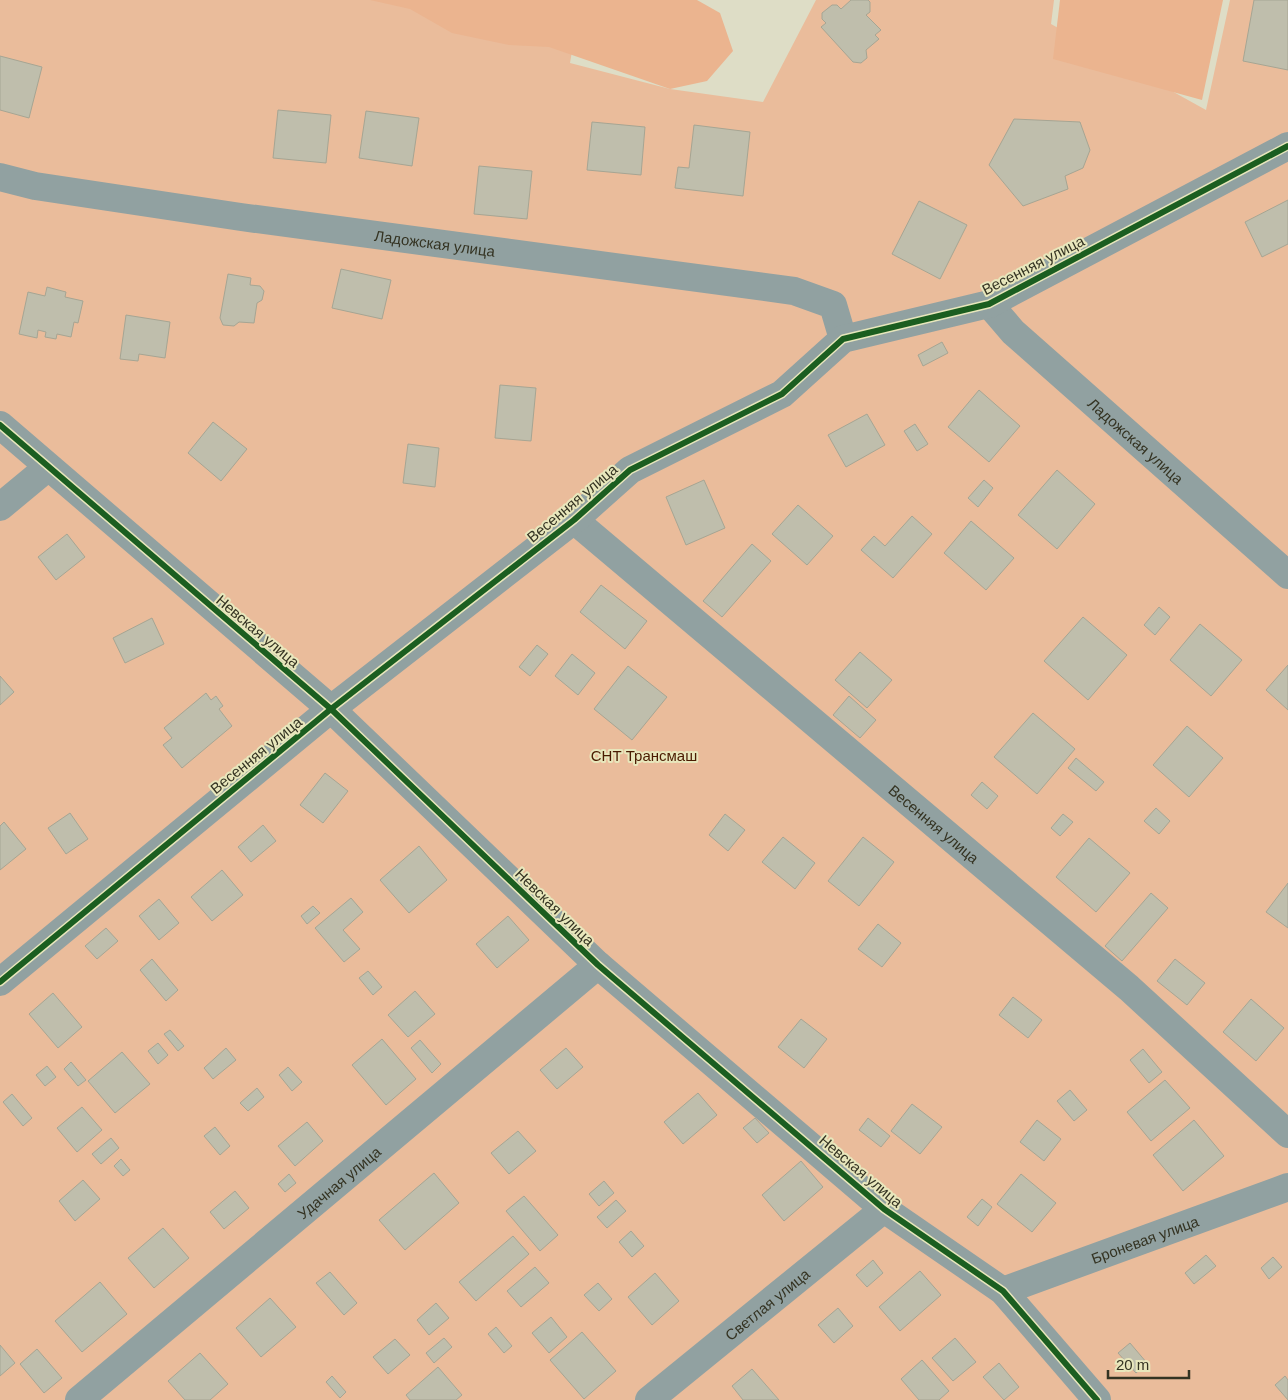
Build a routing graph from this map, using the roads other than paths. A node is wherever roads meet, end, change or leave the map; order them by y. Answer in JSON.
{"nodes":[{"id":1,"x":1288,"y":146,"type":"edge"},
{"id":2,"x":0,"y":177,"type":"edge"},
{"id":3,"x":988,"y":304,"type":"junction"},
{"id":4,"x":843,"y":339,"type":"junction"},
{"id":5,"x":0,"y":426,"type":"edge"},
{"id":6,"x":47,"y":468,"type":"junction"},
{"id":7,"x":0,"y":507,"type":"edge"},
{"id":8,"x":574,"y":520,"type":"junction"},
{"id":9,"x":1288,"y":575,"type":"edge"},
{"id":10,"x":331,"y":710,"type":"junction"},
{"id":11,"x":598,"y":965,"type":"junction"},
{"id":12,"x":0,"y":982,"type":"edge"},
{"id":13,"x":1288,"y":1134,"type":"edge"},
{"id":14,"x":1288,"y":1187,"type":"edge"},
{"id":15,"x":884,"y":1209,"type":"junction"},
{"id":16,"x":1003,"y":1292,"type":"junction"},
{"id":17,"x":79,"y":1400,"type":"edge"},
{"id":18,"x":649,"y":1400,"type":"edge"},
{"id":19,"x":1097,"y":1400,"type":"edge"}],
"edges":[{"from":1,"to":3,"type":"street","name":"Весенняя улица"},
{"from":2,"to":4,"type":"street","name":"Ладожская улица"},
{"from":3,"to":4,"type":"street","name":"Весенняя улица"},
{"from":3,"to":9,"type":"street","name":"Ладожская улица"},
{"from":4,"to":8,"type":"street","name":"Весенняя улица"},
{"from":5,"to":6,"type":"street","name":"Невская улица"},
{"from":6,"to":7,"type":"street"},
{"from":6,"to":10,"type":"street","name":"Невская улица"},
{"from":8,"to":10,"type":"street","name":"Весенняя улица"},
{"from":8,"to":13,"type":"street","name":"Весенняя улица"},
{"from":10,"to":11,"type":"street","name":"Невская улица"},
{"from":10,"to":12,"type":"street","name":"Весенняя улица"},
{"from":11,"to":15,"type":"street","name":"Невская улица"},
{"from":11,"to":17,"type":"street","name":"Удачная улица"},
{"from":14,"to":16,"type":"street","name":"Броневая улица"},
{"from":15,"to":16,"type":"street","name":"Невская улица"},
{"from":15,"to":18,"type":"street","name":"Светлая улица"},
{"from":16,"to":19,"type":"street","name":"Невская улица"}]}
